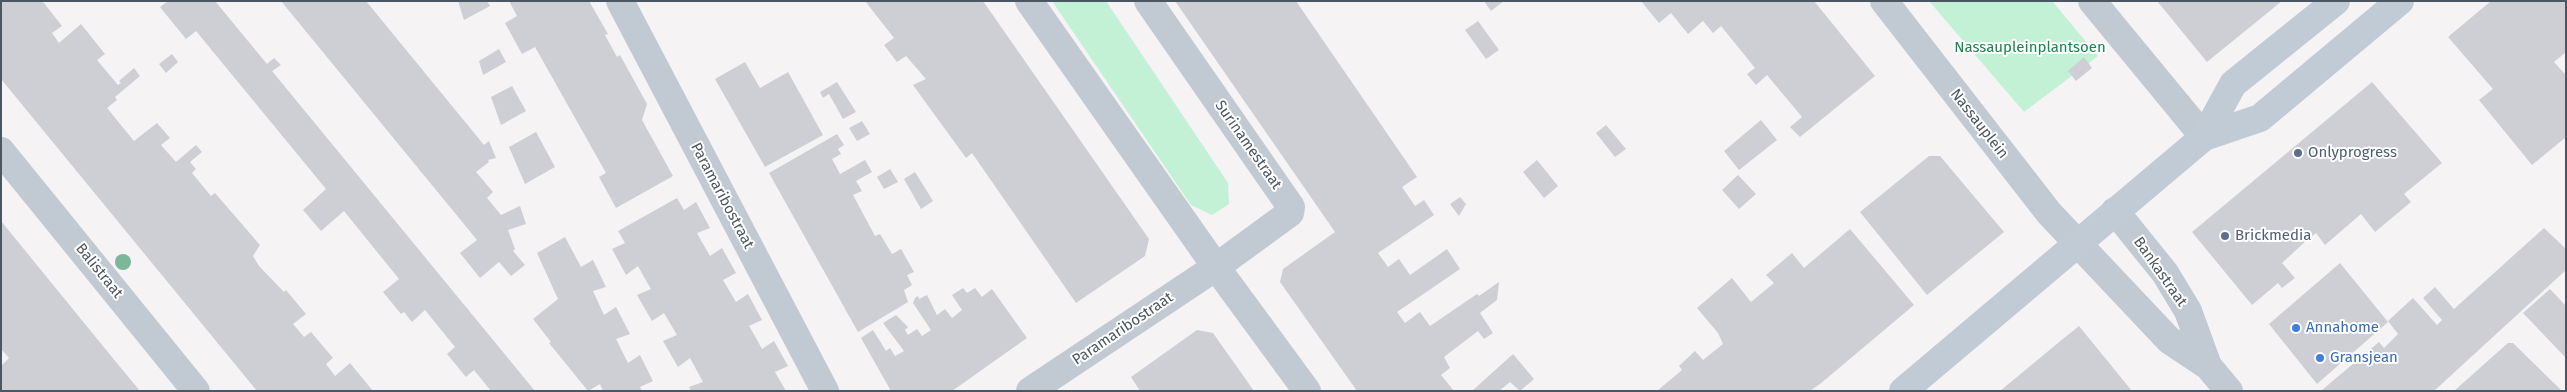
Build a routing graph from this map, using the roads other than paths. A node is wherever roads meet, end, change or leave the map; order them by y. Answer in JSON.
{"nodes":[{"id":1,"x":620,"y":1,"type":"edge"},
{"id":2,"x":1028,"y":1,"type":"edge"},
{"id":3,"x":1148,"y":1,"type":"edge"},
{"id":4,"x":1884,"y":1,"type":"edge"},
{"id":5,"x":2092,"y":1,"type":"edge"},
{"id":6,"x":2336,"y":1,"type":"edge"},
{"id":7,"x":2400,"y":1,"type":"edge"},
{"id":8,"x":2204,"y":137,"type":"junction"},
{"id":9,"x":1,"y":151,"type":"edge"},
{"id":10,"x":2115,"y":211,"type":"junction"},
{"id":11,"x":2078,"y":244,"type":"junction"},
{"id":12,"x":1216,"y":267,"type":"junction"},
{"id":13,"x":2208,"y":366,"type":"junction"},
{"id":14,"x":196,"y":391,"type":"edge"},
{"id":15,"x":825,"y":391,"type":"edge"},
{"id":16,"x":1030,"y":391,"type":"edge"},
{"id":17,"x":1307,"y":391,"type":"edge"},
{"id":18,"x":1903,"y":391,"type":"edge"},
{"id":19,"x":2229,"y":391,"type":"edge"}],
"edges":[{"from":1,"to":15,"type":"street","name":"Paramaribostraat"},
{"from":2,"to":12,"type":"street"},
{"from":3,"to":12,"type":"street","name":"Surinamestraat"},
{"from":4,"to":11,"type":"street","name":"Nassauplein"},
{"from":5,"to":8,"type":"street"},
{"from":6,"to":8,"type":"main road"},
{"from":7,"to":8,"type":"main road"},
{"from":8,"to":10,"type":"main road"},
{"from":9,"to":14,"type":"street","name":"Balistraat"},
{"from":10,"to":11,"type":"main road"},
{"from":10,"to":13,"type":"street","name":"Bankastraat"},
{"from":11,"to":13,"type":"street","name":"Bankastraat"},
{"from":11,"to":18,"type":"main road"},
{"from":12,"to":16,"type":"street","name":"Paramaribostraat"},
{"from":12,"to":17,"type":"street"},
{"from":13,"to":19,"type":"street","name":"Bankastraat"}]}
